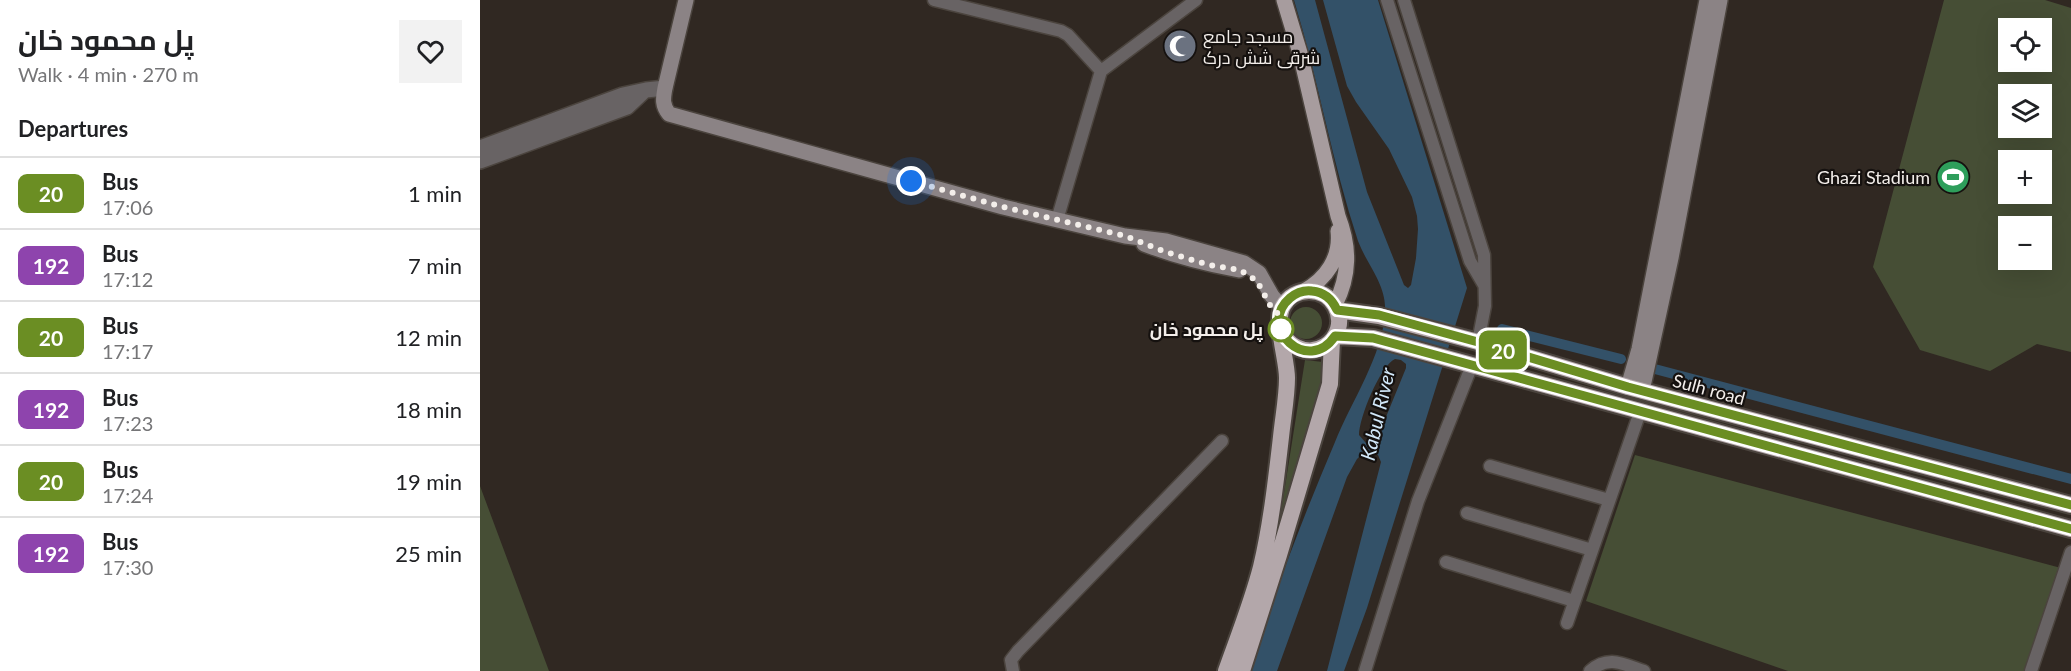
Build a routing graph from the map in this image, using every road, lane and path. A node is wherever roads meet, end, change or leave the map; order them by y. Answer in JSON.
{"nodes":[{"id":1,"x":686,"y":0,"type":"edge"},
{"id":2,"x":934,"y":0,"type":"edge"},
{"id":3,"x":1196,"y":0,"type":"edge"},
{"id":4,"x":1284,"y":0,"type":"edge"},
{"id":5,"x":1387,"y":0,"type":"edge"},
{"id":6,"x":1404,"y":0,"type":"edge"},
{"id":7,"x":1707,"y":0,"type":"edge"},
{"id":8,"x":1720,"y":0,"type":"edge"},
{"id":9,"x":1101,"y":71,"type":"junction"},
{"id":10,"x":665,"y":88,"type":"junction"},
{"id":11,"x":646,"y":90,"type":"junction"},
{"id":12,"x":480,"y":148,"type":"edge"},
{"id":13,"x":480,"y":161,"type":"edge"},
{"id":14,"x":1338,"y":216,"type":"junction"},
{"id":15,"x":1057,"y":220,"type":"junction"},
{"id":16,"x":1485,"y":286,"type":"junction"},
{"id":17,"x":1304,"y":291,"type":"junction"},
{"id":18,"x":1336,"y":308,"type":"junction"},
{"id":19,"x":1281,"y":312,"type":"junction"},
{"id":20,"x":1282,"y":334,"type":"junction"},
{"id":21,"x":1333,"y":338,"type":"junction"},
{"id":22,"x":1478,"y":342,"type":"junction"},
{"id":23,"x":1472,"y":365,"type":"junction"},
{"id":24,"x":1635,"y":389,"type":"junction"},
{"id":25,"x":1640,"y":412,"type":"junction"},
{"id":26,"x":1222,"y":441,"type":"dead end"},
{"id":27,"x":1490,"y":466,"type":"dead end"},
{"id":28,"x":1983,"y":482,"type":"junction"},
{"id":29,"x":1610,"y":500,"type":"junction"},
{"id":30,"x":2069,"y":504,"type":"edge"},
{"id":31,"x":1988,"y":507,"type":"junction"},
{"id":32,"x":1467,"y":513,"type":"dead end"},
{"id":33,"x":2071,"y":529,"type":"edge"},
{"id":34,"x":1592,"y":550,"type":"junction"},
{"id":35,"x":2071,"y":552,"type":"edge"},
{"id":36,"x":1446,"y":562,"type":"dead end"},
{"id":37,"x":1574,"y":601,"type":"junction"},
{"id":38,"x":1567,"y":623,"type":"dead end"},
{"id":39,"x":1013,"y":671,"type":"edge"},
{"id":40,"x":1226,"y":671,"type":"edge"},
{"id":41,"x":1242,"y":671,"type":"edge"},
{"id":42,"x":1365,"y":671,"type":"edge"},
{"id":43,"x":1590,"y":671,"type":"edge"},
{"id":44,"x":1644,"y":671,"type":"edge"},
{"id":45,"x":2031,"y":671,"type":"edge"}],
"edges":[{"from":1,"to":10,"type":"main road"},
{"from":2,"to":9,"type":"street"},
{"from":3,"to":9,"type":"street"},
{"from":4,"to":14,"type":"main road"},
{"from":5,"to":16,"type":"street"},
{"from":6,"to":16,"type":"street"},
{"from":7,"to":24,"type":"main road"},
{"from":8,"to":24,"type":"main road"},
{"from":9,"to":15,"type":"street"},
{"from":10,"to":11,"type":"street"},
{"from":10,"to":15,"type":"main road"},
{"from":11,"to":12,"type":"street"},
{"from":11,"to":13,"type":"street"},
{"from":14,"to":17,"type":"main road"},
{"from":14,"to":18,"type":"main road"},
{"from":15,"to":19,"type":"main road"},
{"from":16,"to":22,"type":"street"},
{"from":17,"to":18,"type":"highway"},
{"from":17,"to":19,"type":"highway"},
{"from":18,"to":21,"type":"highway"},
{"from":18,"to":22,"type":"highway","name":"Sulh road"},
{"from":19,"to":20,"type":"highway"},
{"from":20,"to":21,"type":"highway"},
{"from":20,"to":40,"type":"highway"},
{"from":21,"to":23,"type":"highway"},
{"from":21,"to":41,"type":"highway"},
{"from":22,"to":24,"type":"highway","name":"Sulh road"},
{"from":23,"to":25,"type":"highway"},
{"from":23,"to":42,"type":"street"},
{"from":24,"to":28,"type":"highway","name":"Sulh road"},
{"from":25,"to":29,"type":"street"},
{"from":25,"to":31,"type":"highway"},
{"from":26,"to":39,"type":"street"},
{"from":27,"to":29,"type":"street"},
{"from":28,"to":30,"type":"highway","name":"Sulh road"},
{"from":28,"to":31,"type":"highway"},
{"from":29,"to":34,"type":"street"},
{"from":31,"to":33,"type":"highway"},
{"from":32,"to":34,"type":"street"},
{"from":34,"to":37,"type":"street"},
{"from":35,"to":45,"type":"street"},
{"from":36,"to":37,"type":"street"},
{"from":37,"to":38,"type":"street"},
{"from":43,"to":44,"type":"street"}]}
